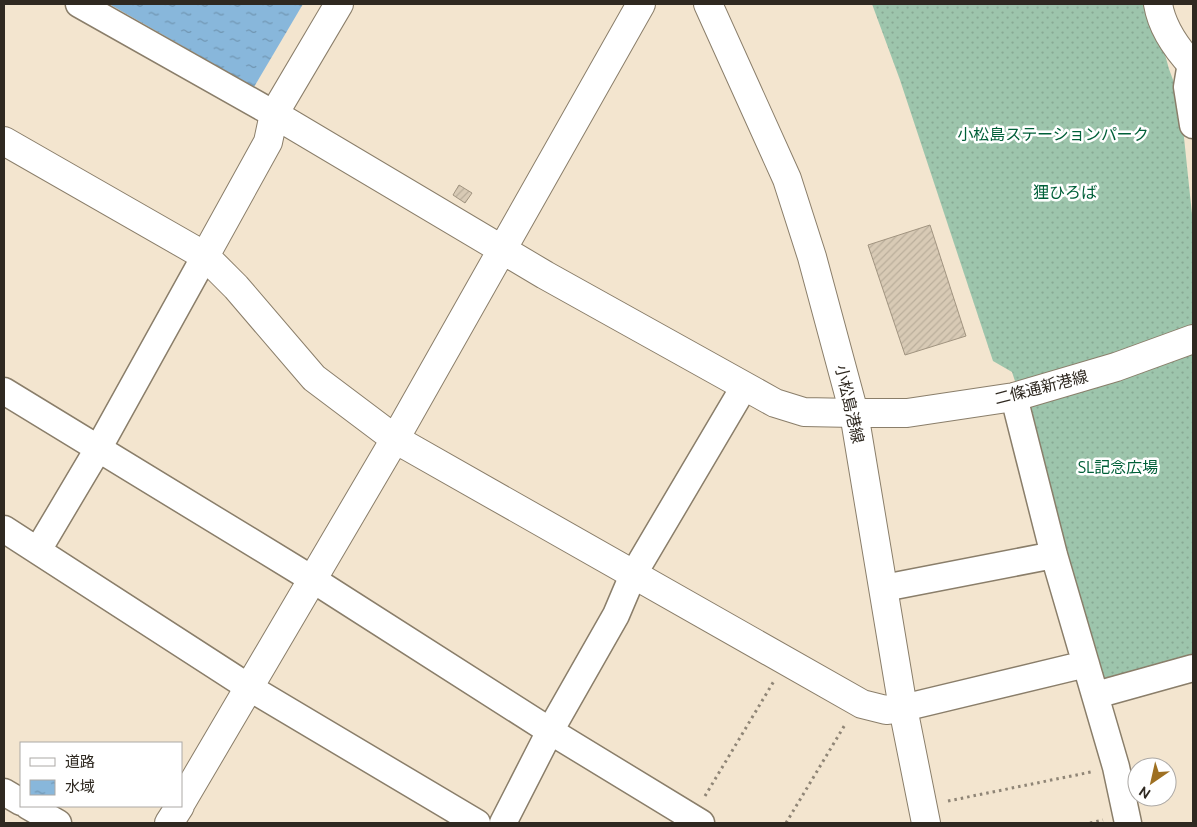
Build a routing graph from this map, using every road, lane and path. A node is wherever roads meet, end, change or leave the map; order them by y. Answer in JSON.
{"nodes":[{"id":1,"x":79,"y":4,"type":"edge"},
{"id":2,"x":339,"y":4,"type":"edge"},
{"id":3,"x":641,"y":4,"type":"edge"},
{"id":4,"x":708,"y":4,"type":"edge"},
{"id":5,"x":1158,"y":4,"type":"edge"},
{"id":6,"x":1192,"y":64,"type":"edge"},
{"id":7,"x":274,"y":114,"type":"junction"},
{"id":8,"x":1193,"y":125,"type":"edge"},
{"id":9,"x":4,"y":141,"type":"edge"},
{"id":10,"x":501,"y":248,"type":"junction"},
{"id":11,"x":205,"y":256,"type":"junction"},
{"id":12,"x":1193,"y":339,"type":"edge"},
{"id":13,"x":744,"y":387,"type":"junction"},
{"id":14,"x":4,"y":391,"type":"edge"},
{"id":15,"x":1014,"y":397,"type":"junction"},
{"id":16,"x":854,"y":413,"type":"junction"},
{"id":17,"x":395,"y":439,"type":"junction"},
{"id":18,"x":98,"y":449,"type":"junction"},
{"id":19,"x":4,"y":529,"type":"edge"},
{"id":20,"x":38,"y":550,"type":"junction"},
{"id":21,"x":1054,"y":555,"type":"junction"},
{"id":22,"x":634,"y":574,"type":"junction"},
{"id":23,"x":312,"y":578,"type":"junction"},
{"id":24,"x":884,"y":588,"type":"junction"},
{"id":25,"x":786,"y":661,"type":"junction"},
{"id":26,"x":1086,"y":664,"type":"junction"},
{"id":27,"x":1193,"y":668,"type":"edge"},
{"id":28,"x":250,"y":688,"type":"junction"},
{"id":29,"x":1096,"y":695,"type":"junction"},
{"id":30,"x":855,"y":700,"type":"junction"},
{"id":31,"x":903,"y":708,"type":"junction"},
{"id":32,"x":550,"y":731,"type":"junction"},
{"id":33,"x":1116,"y":767,"type":"junction"},
{"id":34,"x":4,"y":792,"type":"edge"},
{"id":35,"x":20,"y":801,"type":"edge"},
{"id":36,"x":182,"y":801,"type":"edge"},
{"id":37,"x":30,"y":807,"type":"edge"},
{"id":38,"x":178,"y":807,"type":"edge"},
{"id":39,"x":924,"y":815,"type":"edge"},
{"id":40,"x":697,"y":821,"type":"edge"},
{"id":41,"x":58,"y":823,"type":"edge"},
{"id":42,"x":169,"y":823,"type":"edge"},
{"id":43,"x":477,"y":823,"type":"edge"},
{"id":44,"x":503,"y":823,"type":"edge"},
{"id":45,"x":786,"y":823,"type":"edge"},
{"id":46,"x":1128,"y":823,"type":"edge"}],
"edges":[{"from":1,"to":7,"type":"street"},
{"from":2,"to":7,"type":"street"},
{"from":3,"to":10,"type":"street"},
{"from":4,"to":16,"type":"street","name":"小松島港線"},
{"from":5,"to":6,"type":"street"},
{"from":6,"to":8,"type":"street"},
{"from":7,"to":10,"type":"street","name":"二條通新港線"},
{"from":7,"to":11,"type":"street"},
{"from":9,"to":11,"type":"street"},
{"from":10,"to":13,"type":"street","name":"二條通新港線"},
{"from":10,"to":17,"type":"street"},
{"from":11,"to":17,"type":"street"},
{"from":11,"to":18,"type":"street"},
{"from":12,"to":15,"type":"street","name":"二條通新港線"},
{"from":13,"to":16,"type":"street","name":"二條通新港線"},
{"from":13,"to":22,"type":"street"},
{"from":14,"to":18,"type":"street"},
{"from":15,"to":16,"type":"street","name":"二條通新港線"},
{"from":15,"to":21,"type":"street"},
{"from":16,"to":24,"type":"street","name":"小松島港線"},
{"from":17,"to":22,"type":"street"},
{"from":17,"to":23,"type":"street"},
{"from":18,"to":20,"type":"street"},
{"from":18,"to":23,"type":"street"},
{"from":19,"to":20,"type":"street"},
{"from":20,"to":28,"type":"street"},
{"from":21,"to":24,"type":"street"},
{"from":21,"to":26,"type":"street"},
{"from":22,"to":25,"type":"street"},
{"from":22,"to":32,"type":"street"},
{"from":23,"to":28,"type":"street"},
{"from":23,"to":32,"type":"street"},
{"from":24,"to":31,"type":"street","name":"小松島港線"},
{"from":25,"to":30,"type":"street"},
{"from":25,"to":40,"type":"path"},
{"from":26,"to":29,"type":"street"},
{"from":26,"to":31,"type":"street"},
{"from":27,"to":29,"type":"street"},
{"from":28,"to":36,"type":"street"},
{"from":28,"to":43,"type":"street"},
{"from":29,"to":33,"type":"street"},
{"from":30,"to":31,"type":"street"},
{"from":30,"to":45,"type":"path"},
{"from":31,"to":39,"type":"street","name":"小松島港線"},
{"from":32,"to":40,"type":"street"},
{"from":32,"to":44,"type":"street"},
{"from":33,"to":39,"type":"path"},
{"from":33,"to":46,"type":"street"},
{"from":34,"to":35,"type":"street"},
{"from":37,"to":41,"type":"street"},
{"from":38,"to":42,"type":"street"}]}
